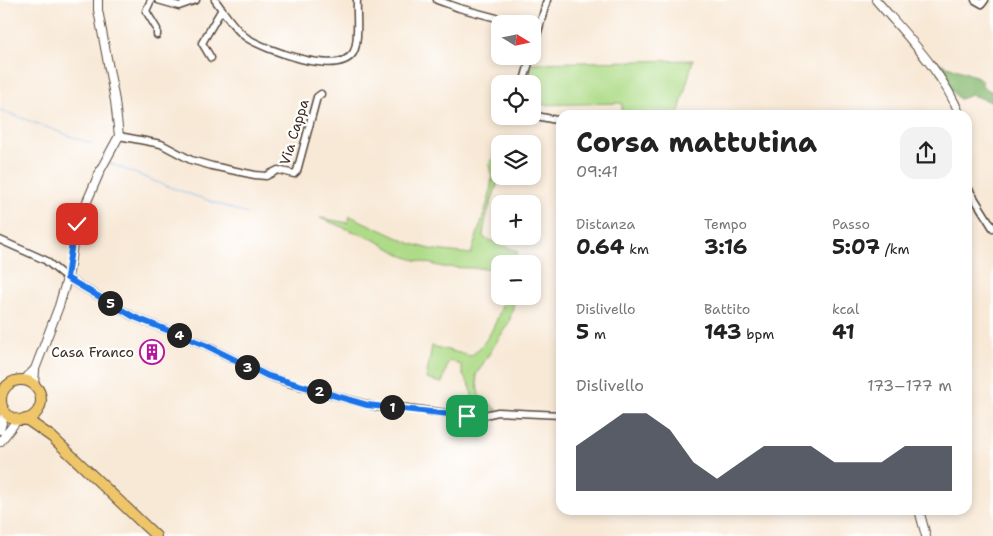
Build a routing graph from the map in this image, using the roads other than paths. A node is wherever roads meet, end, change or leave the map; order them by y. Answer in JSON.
{"nodes":[{"id":1,"x":98,"y":0,"type":"edge"},
{"id":2,"x":151,"y":0,"type":"edge"},
{"id":3,"x":158,"y":0,"type":"edge"},
{"id":4,"x":196,"y":0,"type":"edge"},
{"id":5,"x":215,"y":0,"type":"edge"},
{"id":6,"x":357,"y":0,"type":"edge"},
{"id":7,"x":438,"y":0,"type":"edge"},
{"id":8,"x":547,"y":0,"type":"edge"},
{"id":9,"x":975,"y":0,"type":"edge"},
{"id":10,"x":985,"y":0,"type":"edge"},
{"id":11,"x":878,"y":1,"type":"edge"},
{"id":12,"x":222,"y":9,"type":"junction"},
{"id":13,"x":541,"y":15,"type":"edge"},
{"id":14,"x":491,"y":17,"type":"edge"},
{"id":15,"x":156,"y":35,"type":"dead end"},
{"id":16,"x":211,"y":58,"type":"dead end"},
{"id":17,"x":321,"y":94,"type":"dead end"},
{"id":18,"x":958,"y":110,"type":"edge"},
{"id":19,"x":541,"y":117,"type":"edge"},
{"id":20,"x":556,"y":120,"type":"edge"},
{"id":21,"x":119,"y":136,"type":"junction"},
{"id":22,"x":972,"y":194,"type":"edge"},
{"id":23,"x":993,"y":228,"type":"edge"},
{"id":24,"x":0,"y":240,"type":"edge"},
{"id":25,"x":67,"y":278,"type":"junction"},
{"id":26,"x":35,"y":368,"type":"junction"},
{"id":27,"x":24,"y":380,"type":"junction"},
{"id":28,"x":5,"y":381,"type":"edge"},
{"id":29,"x":34,"y":386,"type":"junction"},
{"id":30,"x":1,"y":395,"type":"edge"},
{"id":31,"x":39,"y":408,"type":"junction"},
{"id":32,"x":5,"y":412,"type":"junction"},
{"id":33,"x":556,"y":415,"type":"edge"},
{"id":34,"x":22,"y":419,"type":"junction"},
{"id":35,"x":0,"y":430,"type":"edge"},
{"id":36,"x":52,"y":436,"type":"junction"},
{"id":37,"x":0,"y":442,"type":"edge"},
{"id":38,"x":920,"y":515,"type":"edge"},
{"id":39,"x":156,"y":536,"type":"edge"},
{"id":40,"x":926,"y":536,"type":"edge"}],
"edges":[{"from":1,"to":21,"type":"street"},
{"from":2,"to":15,"type":"street"},
{"from":3,"to":4,"type":"street"},
{"from":5,"to":12,"type":"street"},
{"from":6,"to":12,"type":"street"},
{"from":7,"to":14,"type":"street"},
{"from":8,"to":13,"type":"street"},
{"from":9,"to":10,"type":"street"},
{"from":11,"to":18,"type":"street"},
{"from":12,"to":16,"type":"street"},
{"from":17,"to":21,"type":"street","name":"Via Cappa"},
{"from":19,"to":20,"type":"street"},
{"from":21,"to":25,"type":"street"},
{"from":22,"to":23,"type":"street"},
{"from":24,"to":25,"type":"street"},
{"from":25,"to":26,"type":"street"},
{"from":25,"to":33,"type":"street"},
{"from":26,"to":27,"type":"street"},
{"from":26,"to":29,"type":"street"},
{"from":27,"to":28,"type":"main road"},
{"from":27,"to":29,"type":"main road"},
{"from":28,"to":30,"type":"main road"},
{"from":29,"to":31,"type":"main road"},
{"from":30,"to":32,"type":"main road"},
{"from":31,"to":34,"type":"main road"},
{"from":31,"to":36,"type":"main road"},
{"from":32,"to":34,"type":"main road"},
{"from":32,"to":35,"type":"street"},
{"from":34,"to":36,"type":"main road"},
{"from":34,"to":37,"type":"street"},
{"from":36,"to":39,"type":"main road"},
{"from":38,"to":40,"type":"street"}]}
